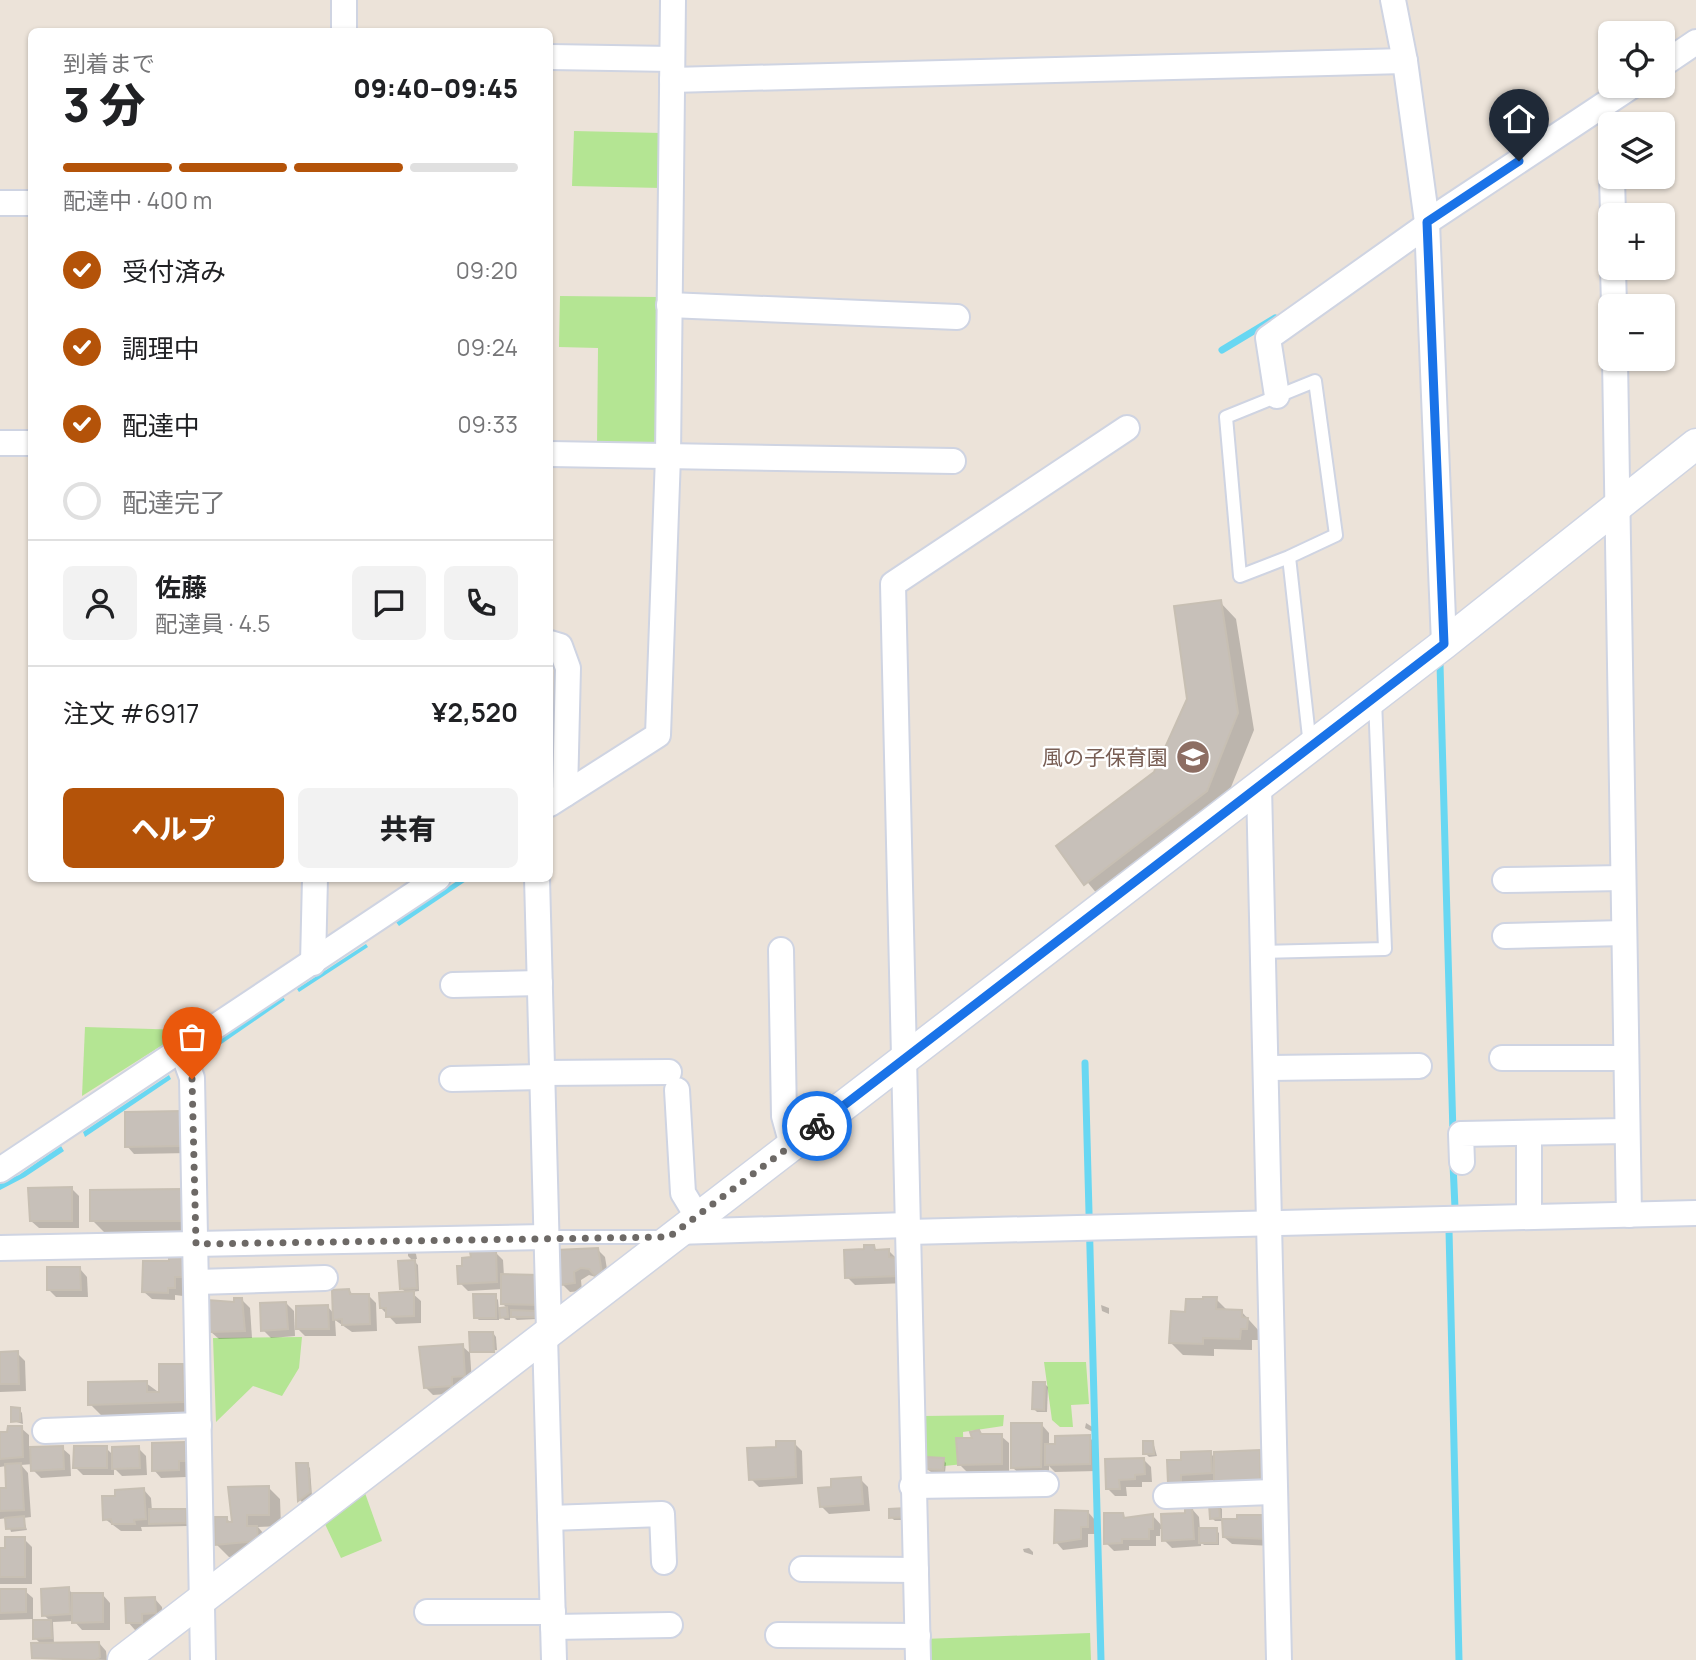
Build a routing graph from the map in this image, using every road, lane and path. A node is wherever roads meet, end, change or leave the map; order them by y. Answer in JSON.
{"nodes":[{"id":1,"x":344,"y":0,"type":"edge"},
{"id":2,"x":673,"y":0,"type":"edge"},
{"id":3,"x":1393,"y":0,"type":"edge"},
{"id":4,"x":344,"y":28,"type":"edge"},
{"id":5,"x":1696,"y":42,"type":"edge"},
{"id":6,"x":1675,"y":56,"type":"edge"},
{"id":7,"x":553,"y":57,"type":"edge"},
{"id":8,"x":1405,"y":61,"type":"junction"},
{"id":9,"x":672,"y":70,"type":"junction"},
{"id":10,"x":1622,"y":98,"type":"edge"},
{"id":11,"x":1611,"y":112,"type":"edge"},
{"id":12,"x":1598,"y":120,"type":"edge"},
{"id":13,"x":0,"y":203,"type":"edge"},
{"id":14,"x":28,"y":204,"type":"edge"},
{"id":15,"x":1427,"y":223,"type":"junction"},
{"id":16,"x":670,"y":305,"type":"junction"},
{"id":17,"x":957,"y":317,"type":"dead end"},
{"id":18,"x":1615,"y":371,"type":"edge"},
{"id":19,"x":1277,"y":396,"type":"junction"},
{"id":20,"x":1127,"y":428,"type":"dead end"},
{"id":21,"x":0,"y":443,"type":"edge"},
{"id":22,"x":28,"y":443,"type":"edge"},
{"id":23,"x":1696,"y":444,"type":"edge"},
{"id":24,"x":553,"y":454,"type":"edge"},
{"id":25,"x":668,"y":456,"type":"junction"},
{"id":26,"x":953,"y":461,"type":"dead end"},
{"id":27,"x":1617,"y":506,"type":"junction"},
{"id":28,"x":1289,"y":557,"type":"junction"},
{"id":29,"x":553,"y":644,"type":"edge"},
{"id":30,"x":1444,"y":644,"type":"junction"},
{"id":31,"x":1375,"y":697,"type":"junction"},
{"id":32,"x":1310,"y":747,"type":"junction"},
{"id":33,"x":1259,"y":786,"type":"junction"},
{"id":34,"x":557,"y":799,"type":"edge"},
{"id":35,"x":1623,"y":878,"type":"junction"},
{"id":36,"x":1505,"y":880,"type":"dead end"},
{"id":37,"x":315,"y":882,"type":"edge"},
{"id":38,"x":432,"y":882,"type":"edge"},
{"id":39,"x":537,"y":882,"type":"edge"},
{"id":40,"x":1624,"y":933,"type":"junction"},
{"id":41,"x":1505,"y":936,"type":"dead end"},
{"id":42,"x":781,"y":950,"type":"dead end"},
{"id":43,"x":1264,"y":952,"type":"junction"},
{"id":44,"x":313,"y":963,"type":"junction"},
{"id":45,"x":540,"y":983,"type":"junction"},
{"id":46,"x":453,"y":985,"type":"dead end"},
{"id":47,"x":182,"y":1050,"type":"junction"},
{"id":48,"x":1503,"y":1058,"type":"dead end"},
{"id":49,"x":1626,"y":1058,"type":"junction"},
{"id":50,"x":905,"y":1060,"type":"junction"},
{"id":51,"x":1419,"y":1066,"type":"dead end"},
{"id":52,"x":1267,"y":1068,"type":"junction"},
{"id":53,"x":542,"y":1075,"type":"junction"},
{"id":54,"x":452,"y":1079,"type":"dead end"},
{"id":55,"x":1628,"y":1131,"type":"junction"},
{"id":56,"x":1529,"y":1133,"type":"junction"},
{"id":57,"x":792,"y":1145,"type":"junction"},
{"id":58,"x":1462,"y":1162,"type":"dead end"},
{"id":59,"x":0,"y":1170,"type":"edge"},
{"id":60,"x":1696,"y":1213,"type":"edge"},
{"id":61,"x":1629,"y":1215,"type":"junction"},
{"id":62,"x":1529,"y":1217,"type":"junction"},
{"id":63,"x":1270,"y":1224,"type":"junction"},
{"id":64,"x":681,"y":1229,"type":"junction"},
{"id":65,"x":908,"y":1229,"type":"junction"},
{"id":66,"x":544,"y":1237,"type":"junction"},
{"id":67,"x":196,"y":1244,"type":"junction"},
{"id":68,"x":0,"y":1248,"type":"edge"},
{"id":69,"x":325,"y":1278,"type":"dead end"},
{"id":70,"x":197,"y":1282,"type":"junction"},
{"id":71,"x":547,"y":1333,"type":"junction"},
{"id":72,"x":199,"y":1425,"type":"junction"},
{"id":73,"x":45,"y":1431,"type":"dead end"},
{"id":74,"x":1046,"y":1484,"type":"dead end"},
{"id":75,"x":912,"y":1486,"type":"junction"},
{"id":76,"x":1275,"y":1492,"type":"junction"},
{"id":77,"x":1166,"y":1496,"type":"dead end"},
{"id":78,"x":550,"y":1517,"type":"junction"},
{"id":79,"x":664,"y":1562,"type":"dead end"},
{"id":80,"x":803,"y":1569,"type":"dead end"},
{"id":81,"x":916,"y":1570,"type":"junction"},
{"id":82,"x":202,"y":1599,"type":"junction"},
{"id":83,"x":427,"y":1612,"type":"dead end"},
{"id":84,"x":553,"y":1620,"type":"junction"},
{"id":85,"x":670,"y":1625,"type":"dead end"},
{"id":86,"x":778,"y":1635,"type":"dead end"},
{"id":87,"x":918,"y":1648,"type":"edge"},
{"id":88,"x":123,"y":1660,"type":"edge"},
{"id":89,"x":203,"y":1660,"type":"edge"},
{"id":90,"x":554,"y":1660,"type":"edge"},
{"id":91,"x":1279,"y":1660,"type":"edge"}],
"edges":[{"from":1,"to":4,"type":"street"},
{"from":2,"to":9,"type":"street"},
{"from":3,"to":8,"type":"street"},
{"from":5,"to":6,"type":"street"},
{"from":7,"to":9,"type":"street"},
{"from":8,"to":9,"type":"street"},
{"from":8,"to":15,"type":"street"},
{"from":9,"to":16,"type":"street"},
{"from":10,"to":11,"type":"street"},
{"from":12,"to":15,"type":"street"},
{"from":13,"to":14,"type":"street"},
{"from":15,"to":19,"type":"street"},
{"from":15,"to":30,"type":"street"},
{"from":16,"to":17,"type":"street"},
{"from":16,"to":25,"type":"street"},
{"from":18,"to":27,"type":"street"},
{"from":19,"to":28,"type":"lane"},
{"from":19,"to":28,"type":"lane"},
{"from":20,"to":50,"type":"street"},
{"from":21,"to":22,"type":"street"},
{"from":23,"to":27,"type":"street"},
{"from":24,"to":25,"type":"street"},
{"from":25,"to":26,"type":"street"},
{"from":25,"to":34,"type":"street"},
{"from":27,"to":30,"type":"street"},
{"from":27,"to":35,"type":"street"},
{"from":28,"to":32,"type":"lane"},
{"from":29,"to":34,"type":"street"},
{"from":30,"to":31,"type":"street"},
{"from":31,"to":32,"type":"street"},
{"from":31,"to":43,"type":"lane"},
{"from":32,"to":33,"type":"street"},
{"from":33,"to":43,"type":"street"},
{"from":33,"to":50,"type":"street"},
{"from":35,"to":36,"type":"street"},
{"from":35,"to":40,"type":"street"},
{"from":37,"to":44,"type":"street"},
{"from":38,"to":44,"type":"street"},
{"from":39,"to":45,"type":"street"},
{"from":40,"to":41,"type":"street"},
{"from":40,"to":49,"type":"street"},
{"from":42,"to":57,"type":"street"},
{"from":43,"to":52,"type":"street"},
{"from":44,"to":47,"type":"street"},
{"from":45,"to":46,"type":"street"},
{"from":45,"to":53,"type":"street"},
{"from":47,"to":59,"type":"street"},
{"from":47,"to":67,"type":"street"},
{"from":48,"to":49,"type":"street"},
{"from":49,"to":55,"type":"street"},
{"from":50,"to":57,"type":"street"},
{"from":50,"to":65,"type":"street"},
{"from":51,"to":52,"type":"street"},
{"from":52,"to":63,"type":"street"},
{"from":53,"to":54,"type":"street"},
{"from":53,"to":64,"type":"street"},
{"from":53,"to":66,"type":"street"},
{"from":55,"to":56,"type":"street"},
{"from":55,"to":61,"type":"street"},
{"from":56,"to":58,"type":"street"},
{"from":56,"to":62,"type":"street"},
{"from":57,"to":64,"type":"street"},
{"from":60,"to":61,"type":"street"},
{"from":61,"to":62,"type":"street"},
{"from":62,"to":63,"type":"street"},
{"from":63,"to":65,"type":"street"},
{"from":63,"to":76,"type":"street"},
{"from":64,"to":65,"type":"street"},
{"from":64,"to":66,"type":"lane"},
{"from":64,"to":71,"type":"street"},
{"from":65,"to":75,"type":"street"},
{"from":66,"to":67,"type":"street"},
{"from":66,"to":71,"type":"street"},
{"from":67,"to":68,"type":"street"},
{"from":67,"to":70,"type":"street"},
{"from":69,"to":70,"type":"street"},
{"from":70,"to":72,"type":"street"},
{"from":71,"to":78,"type":"street"},
{"from":71,"to":82,"type":"street"},
{"from":72,"to":73,"type":"street"},
{"from":72,"to":82,"type":"street"},
{"from":74,"to":75,"type":"street"},
{"from":75,"to":81,"type":"street"},
{"from":76,"to":77,"type":"street"},
{"from":76,"to":91,"type":"street"},
{"from":78,"to":79,"type":"street"},
{"from":78,"to":84,"type":"street"},
{"from":80,"to":81,"type":"street"},
{"from":81,"to":87,"type":"street"},
{"from":82,"to":88,"type":"street"},
{"from":82,"to":89,"type":"street"},
{"from":83,"to":84,"type":"street"},
{"from":84,"to":85,"type":"street"},
{"from":84,"to":90,"type":"street"},
{"from":86,"to":87,"type":"street"}]}
